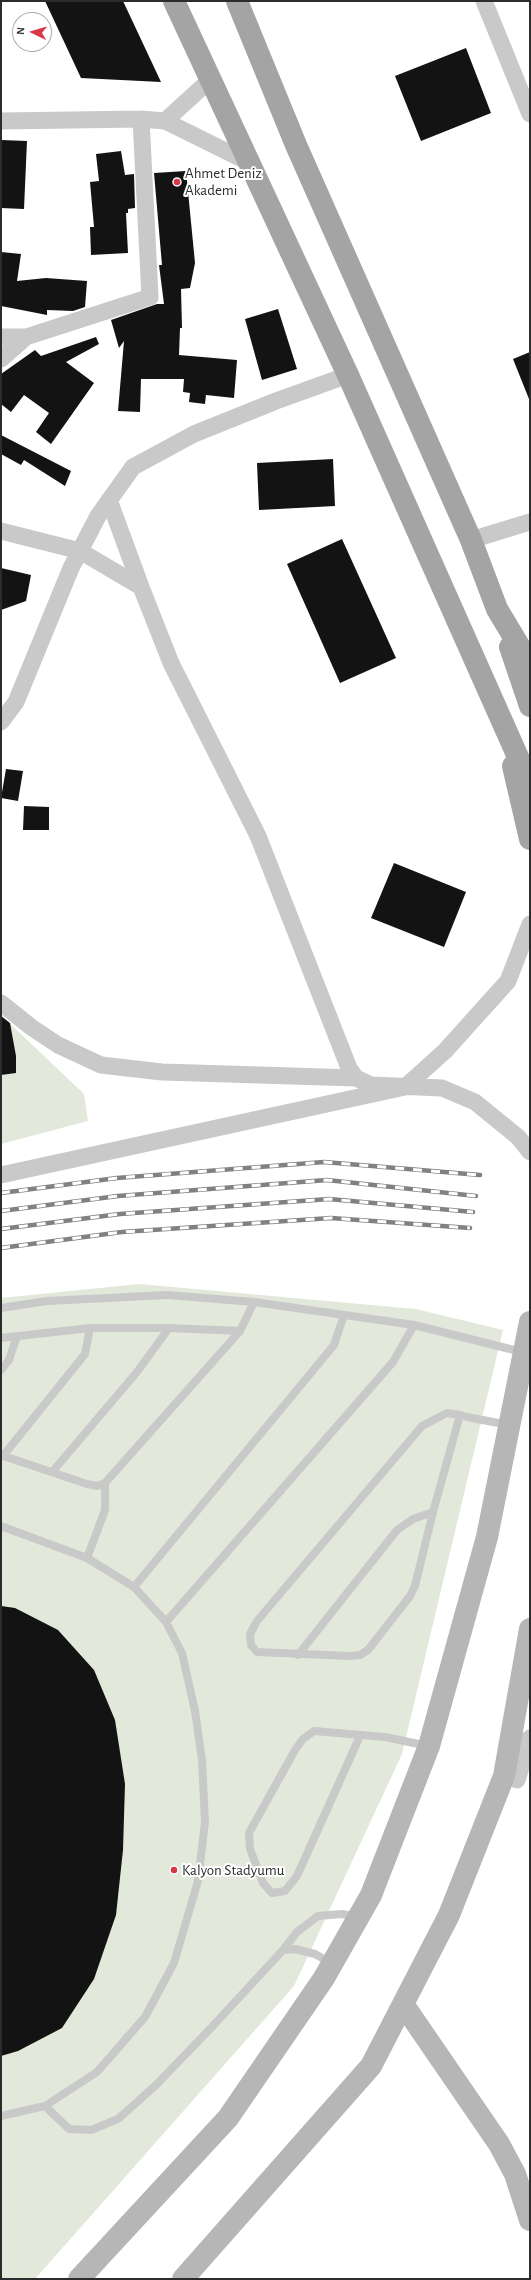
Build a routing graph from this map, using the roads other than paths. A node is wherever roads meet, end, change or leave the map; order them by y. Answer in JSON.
{"nodes":[{"id":1,"x":174,"y":1,"type":"edge"},
{"id":2,"x":237,"y":1,"type":"edge"},
{"id":3,"x":484,"y":1,"type":"edge"},
{"id":4,"x":210,"y":79,"type":"junction"},
{"id":5,"x":530,"y":114,"type":"edge"},
{"id":6,"x":141,"y":119,"type":"junction"},
{"id":7,"x":1,"y":121,"type":"edge"},
{"id":8,"x":164,"y":121,"type":"junction"},
{"id":9,"x":250,"y":163,"type":"junction"},
{"id":10,"x":1,"y":337,"type":"edge"},
{"id":11,"x":26,"y":337,"type":"junction"},
{"id":12,"x":1,"y":359,"type":"edge"},
{"id":13,"x":348,"y":375,"type":"junction"},
{"id":14,"x":109,"y":500,"type":"junction"},
{"id":15,"x":530,"y":522,"type":"edge"},
{"id":16,"x":1,"y":531,"type":"edge"},
{"id":17,"x":471,"y":540,"type":"junction"},
{"id":18,"x":80,"y":551,"type":"junction"},
{"id":19,"x":141,"y":587,"type":"junction"},
{"id":20,"x":497,"y":609,"type":"junction"},
{"id":21,"x":530,"y":664,"type":"edge"},
{"id":22,"x":530,"y":706,"type":"edge"},
{"id":23,"x":502,"y":720,"type":"junction"},
{"id":24,"x":1,"y":722,"type":"edge"},
{"id":25,"x":530,"y":784,"type":"edge"},
{"id":26,"x":530,"y":839,"type":"edge"},
{"id":27,"x":530,"y":924,"type":"edge"},
{"id":28,"x":1,"y":1003,"type":"edge"},
{"id":29,"x":356,"y":1078,"type":"junction"},
{"id":30,"x":405,"y":1087,"type":"junction"},
{"id":31,"x":530,"y":1152,"type":"edge"},
{"id":32,"x":1,"y":1175,"type":"edge"},
{"id":33,"x":254,"y":1302,"type":"junction"},
{"id":34,"x":1,"y":1308,"type":"edge"},
{"id":35,"x":344,"y":1315,"type":"junction"},
{"id":36,"x":530,"y":1322,"type":"edge"},
{"id":37,"x":414,"y":1325,"type":"junction"},
{"id":38,"x":90,"y":1328,"type":"junction"},
{"id":39,"x":170,"y":1328,"type":"junction"},
{"id":40,"x":240,"y":1331,"type":"junction"},
{"id":41,"x":17,"y":1336,"type":"junction"},
{"id":42,"x":1,"y":1338,"type":"edge"},
{"id":43,"x":524,"y":1353,"type":"junction"},
{"id":44,"x":1,"y":1370,"type":"edge"},
{"id":45,"x":460,"y":1415,"type":"junction"},
{"id":46,"x":509,"y":1425,"type":"junction"},
{"id":47,"x":2,"y":1455,"type":"edge"},
{"id":48,"x":53,"y":1471,"type":"junction"},
{"id":49,"x":105,"y":1483,"type":"junction"},
{"id":50,"x":433,"y":1512,"type":"junction"},
{"id":51,"x":1,"y":1526,"type":"edge"},
{"id":52,"x":87,"y":1558,"type":"junction"},
{"id":53,"x":134,"y":1587,"type":"junction"},
{"id":54,"x":166,"y":1622,"type":"junction"},
{"id":55,"x":530,"y":1629,"type":"edge"},
{"id":56,"x":298,"y":1655,"type":"junction"},
{"id":57,"x":360,"y":1736,"type":"junction"},
{"id":58,"x":530,"y":1738,"type":"edge"},
{"id":59,"x":429,"y":1746,"type":"junction"},
{"id":60,"x":517,"y":1780,"type":"edge"},
{"id":61,"x":358,"y":1918,"type":"junction"},
{"id":62,"x":283,"y":1950,"type":"junction"},
{"id":63,"x":332,"y":1964,"type":"junction"},
{"id":64,"x":403,"y":2004,"type":"junction"},
{"id":65,"x":45,"y":2106,"type":"junction"},
{"id":66,"x":1,"y":2116,"type":"edge"},
{"id":67,"x":530,"y":2220,"type":"edge"},
{"id":68,"x":79,"y":2279,"type":"edge"},
{"id":69,"x":183,"y":2279,"type":"edge"}],
"edges":[{"from":1,"to":4,"type":"main road"},
{"from":2,"to":17,"type":"main road"},
{"from":3,"to":5,"type":"street"},
{"from":4,"to":8,"type":"street"},
{"from":4,"to":9,"type":"main road"},
{"from":6,"to":7,"type":"street"},
{"from":6,"to":8,"type":"street"},
{"from":6,"to":11,"type":"street"},
{"from":8,"to":9,"type":"street"},
{"from":9,"to":13,"type":"main road"},
{"from":10,"to":11,"type":"street"},
{"from":11,"to":12,"type":"street"},
{"from":13,"to":14,"type":"street"},
{"from":13,"to":23,"type":"main road"},
{"from":14,"to":18,"type":"street"},
{"from":14,"to":19,"type":"street"},
{"from":15,"to":17,"type":"street"},
{"from":16,"to":18,"type":"street"},
{"from":17,"to":20,"type":"main road"},
{"from":18,"to":19,"type":"street"},
{"from":18,"to":24,"type":"street"},
{"from":19,"to":29,"type":"street"},
{"from":20,"to":21,"type":"main road"},
{"from":20,"to":22,"type":"main road"},
{"from":23,"to":25,"type":"main road"},
{"from":23,"to":26,"type":"main road"},
{"from":27,"to":30,"type":"street"},
{"from":28,"to":29,"type":"street"},
{"from":29,"to":30,"type":"street"},
{"from":30,"to":31,"type":"street"},
{"from":30,"to":32,"type":"street"},
{"from":33,"to":34,"type":"lane"},
{"from":33,"to":35,"type":"lane"},
{"from":33,"to":40,"type":"lane"},
{"from":35,"to":37,"type":"lane"},
{"from":35,"to":53,"type":"lane"},
{"from":36,"to":43,"type":"street"},
{"from":37,"to":43,"type":"lane"},
{"from":37,"to":54,"type":"lane"},
{"from":38,"to":39,"type":"lane"},
{"from":38,"to":41,"type":"lane"},
{"from":38,"to":47,"type":"lane"},
{"from":39,"to":40,"type":"lane"},
{"from":39,"to":48,"type":"lane"},
{"from":40,"to":49,"type":"lane"},
{"from":41,"to":42,"type":"lane"},
{"from":41,"to":44,"type":"lane"},
{"from":43,"to":46,"type":"street"},
{"from":45,"to":46,"type":"lane"},
{"from":45,"to":50,"type":"lane"},
{"from":45,"to":56,"type":"lane"},
{"from":46,"to":59,"type":"street"},
{"from":47,"to":48,"type":"lane"},
{"from":48,"to":49,"type":"lane"},
{"from":49,"to":52,"type":"lane"},
{"from":50,"to":56,"type":"lane"},
{"from":50,"to":56,"type":"lane"},
{"from":51,"to":52,"type":"lane"},
{"from":52,"to":53,"type":"lane"},
{"from":53,"to":54,"type":"lane"},
{"from":54,"to":65,"type":"lane"},
{"from":55,"to":60,"type":"street"},
{"from":57,"to":57,"type":"lane"},
{"from":57,"to":59,"type":"lane"},
{"from":58,"to":60,"type":"street"},
{"from":59,"to":61,"type":"street"},
{"from":60,"to":64,"type":"street"},
{"from":61,"to":62,"type":"lane"},
{"from":61,"to":63,"type":"street"},
{"from":62,"to":63,"type":"lane"},
{"from":62,"to":65,"type":"lane"},
{"from":63,"to":68,"type":"street"},
{"from":64,"to":67,"type":"street"},
{"from":64,"to":69,"type":"street"},
{"from":65,"to":66,"type":"lane"}]}
